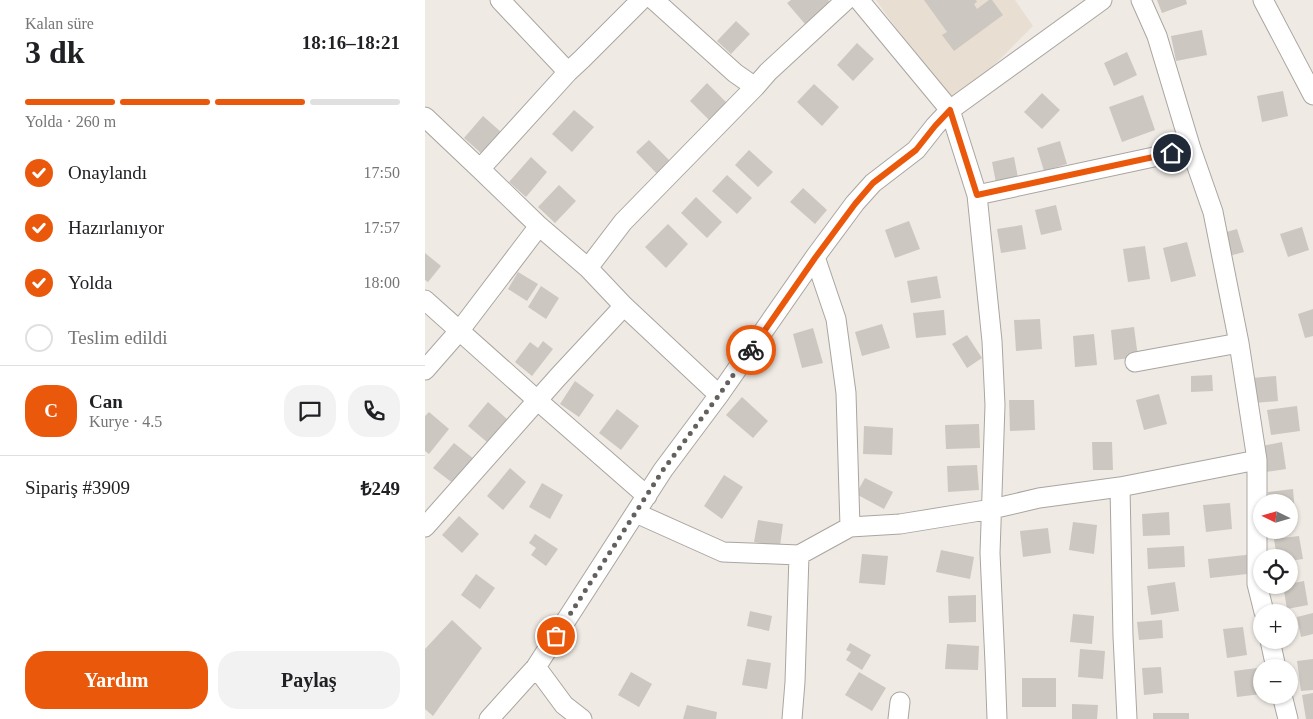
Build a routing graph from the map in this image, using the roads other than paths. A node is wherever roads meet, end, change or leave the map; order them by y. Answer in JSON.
{"nodes":[{"id":1,"x":500,"y":0,"type":"edge"},
{"id":2,"x":641,"y":0,"type":"edge"},
{"id":3,"x":653,"y":0,"type":"edge"},
{"id":4,"x":846,"y":0,"type":"edge"},
{"id":5,"x":859,"y":0,"type":"edge"},
{"id":6,"x":1102,"y":0,"type":"edge"},
{"id":7,"x":1141,"y":0,"type":"edge"},
{"id":8,"x":1263,"y":0,"type":"edge"},
{"id":9,"x":568,"y":72,"type":"junction"},
{"id":10,"x":755,"y":87,"type":"junction"},
{"id":11,"x":1313,"y":95,"type":"edge"},
{"id":12,"x":950,"y":110,"type":"junction"},
{"id":13,"x":425,"y":117,"type":"edge"},
{"id":14,"x":1191,"y":149,"type":"junction"},
{"id":15,"x":480,"y":169,"type":"junction"},
{"id":16,"x":977,"y":195,"type":"junction"},
{"id":17,"x":539,"y":226,"type":"junction"},
{"id":18,"x":815,"y":258,"type":"junction"},
{"id":19,"x":588,"y":268,"type":"junction"},
{"id":20,"x":425,"y":300,"type":"edge"},
{"id":21,"x":624,"y":306,"type":"junction"},
{"id":22,"x":460,"y":330,"type":"junction"},
{"id":23,"x":1239,"y":342,"type":"junction"},
{"id":24,"x":1135,"y":362,"type":"dead end"},
{"id":25,"x":425,"y":370,"type":"edge"},
{"id":26,"x":719,"y":395,"type":"junction"},
{"id":27,"x":537,"y":400,"type":"junction"},
{"id":28,"x":1257,"y":460,"type":"junction"},
{"id":29,"x":1120,"y":487,"type":"junction"},
{"id":30,"x":647,"y":496,"type":"junction"},
{"id":31,"x":992,"y":509,"type":"junction"},
{"id":32,"x":636,"y":513,"type":"junction"},
{"id":33,"x":425,"y":527,"type":"edge"},
{"id":34,"x":850,"y":527,"type":"junction"},
{"id":35,"x":799,"y":555,"type":"junction"},
{"id":36,"x":1261,"y":604,"type":"edge"},
{"id":37,"x":536,"y":667,"type":"junction"},
{"id":38,"x":1284,"y":704,"type":"edge"},
{"id":39,"x":489,"y":719,"type":"edge"},
{"id":40,"x":582,"y":719,"type":"edge"},
{"id":41,"x":792,"y":719,"type":"edge"},
{"id":42,"x":997,"y":719,"type":"edge"},
{"id":43,"x":1127,"y":719,"type":"edge"},
{"id":44,"x":1287,"y":719,"type":"edge"}],
"edges":[{"from":1,"to":9,"type":"street"},
{"from":2,"to":9,"type":"street"},
{"from":3,"to":10,"type":"street"},
{"from":4,"to":10,"type":"street"},
{"from":5,"to":12,"type":"street"},
{"from":6,"to":12,"type":"street"},
{"from":7,"to":14,"type":"street"},
{"from":8,"to":11,"type":"street"},
{"from":9,"to":15,"type":"street"},
{"from":10,"to":19,"type":"street"},
{"from":12,"to":16,"type":"street"},
{"from":12,"to":18,"type":"street"},
{"from":13,"to":15,"type":"street"},
{"from":14,"to":16,"type":"street"},
{"from":14,"to":23,"type":"street"},
{"from":15,"to":17,"type":"street"},
{"from":16,"to":31,"type":"street"},
{"from":17,"to":19,"type":"street"},
{"from":17,"to":22,"type":"street"},
{"from":18,"to":26,"type":"street"},
{"from":18,"to":34,"type":"street"},
{"from":19,"to":21,"type":"street"},
{"from":20,"to":22,"type":"street"},
{"from":21,"to":26,"type":"street"},
{"from":21,"to":27,"type":"street"},
{"from":22,"to":25,"type":"street"},
{"from":22,"to":27,"type":"street"},
{"from":23,"to":24,"type":"street"},
{"from":23,"to":28,"type":"street"},
{"from":26,"to":30,"type":"street"},
{"from":27,"to":30,"type":"street"},
{"from":27,"to":33,"type":"street"},
{"from":28,"to":29,"type":"street"},
{"from":28,"to":36,"type":"street"},
{"from":29,"to":31,"type":"street"},
{"from":29,"to":43,"type":"street"},
{"from":30,"to":32,"type":"street"},
{"from":31,"to":34,"type":"street"},
{"from":31,"to":42,"type":"street"},
{"from":32,"to":35,"type":"street"},
{"from":32,"to":37,"type":"street"},
{"from":34,"to":35,"type":"street"},
{"from":35,"to":41,"type":"street"},
{"from":37,"to":39,"type":"street"},
{"from":37,"to":40,"type":"street"},
{"from":38,"to":44,"type":"street"}]}
